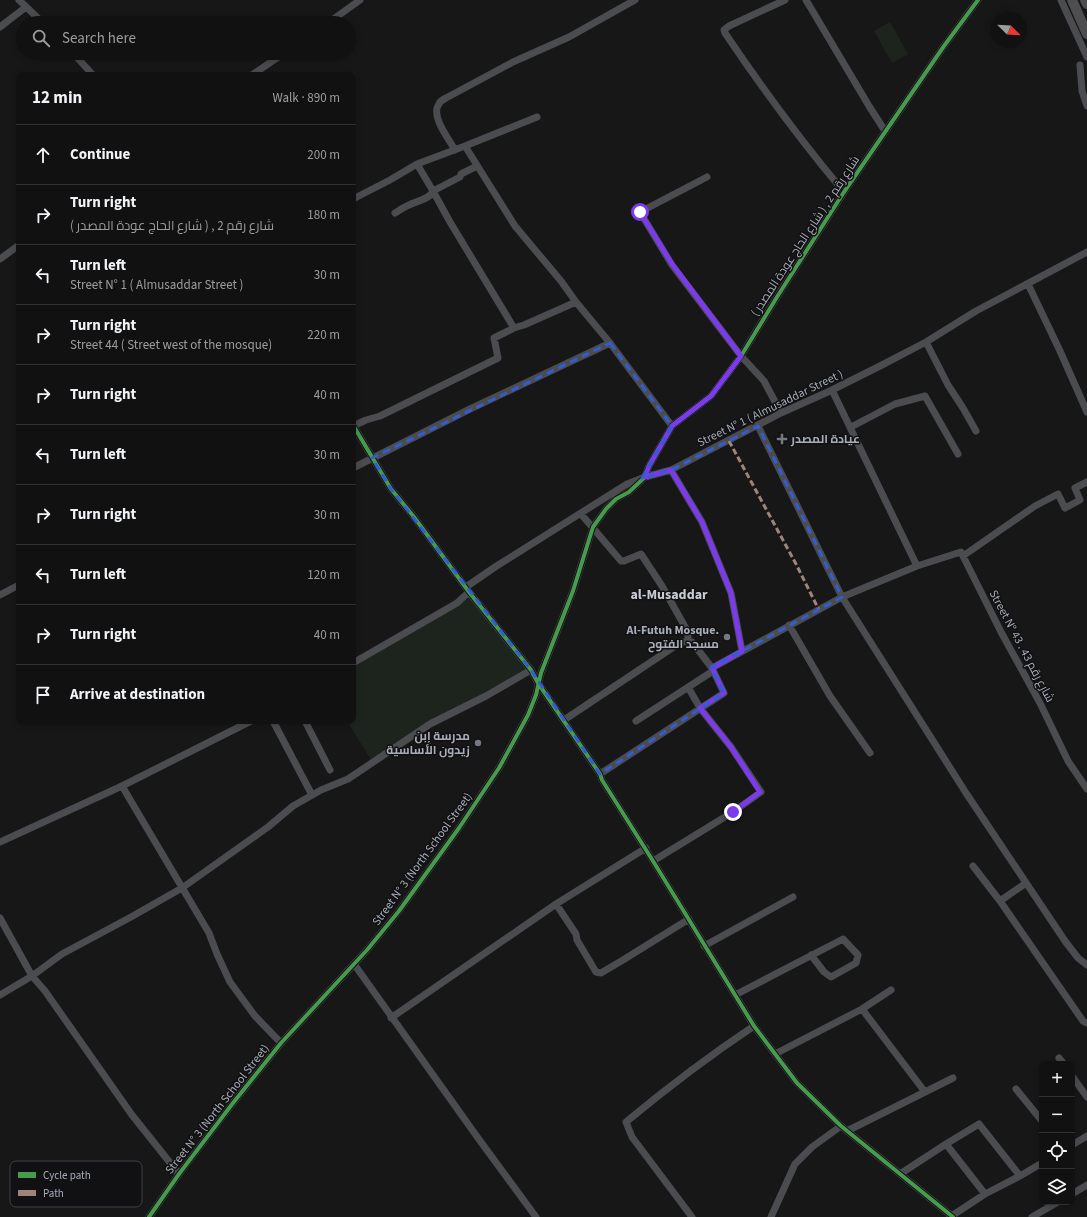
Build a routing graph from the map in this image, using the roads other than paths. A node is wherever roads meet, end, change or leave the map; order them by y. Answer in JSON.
{"nodes":[{"id":1,"x":19,"y":0,"type":"edge"},
{"id":2,"x":360,"y":0,"type":"edge"},
{"id":3,"x":635,"y":0,"type":"edge"},
{"id":4,"x":785,"y":0,"type":"edge"},
{"id":5,"x":806,"y":0,"type":"edge"},
{"id":6,"x":978,"y":0,"type":"edge"},
{"id":7,"x":1061,"y":0,"type":"edge"},
{"id":8,"x":1072,"y":0,"type":"edge"},
{"id":9,"x":1085,"y":0,"type":"edge"},
{"id":10,"x":1087,"y":4,"type":"edge"},
{"id":11,"x":26,"y":7,"type":"junction"},
{"id":12,"x":36,"y":16,"type":"edge"},
{"id":13,"x":338,"y":16,"type":"edge"},
{"id":14,"x":0,"y":27,"type":"edge"},
{"id":15,"x":1087,"y":34,"type":"edge"},
{"id":16,"x":1087,"y":57,"type":"edge"},
{"id":17,"x":79,"y":60,"type":"edge"},
{"id":18,"x":274,"y":60,"type":"edge"},
{"id":19,"x":1080,"y":65,"type":"dead end"},
{"id":20,"x":90,"y":72,"type":"edge"},
{"id":21,"x":256,"y":72,"type":"edge"},
{"id":22,"x":1087,"y":106,"type":"edge"},
{"id":23,"x":537,"y":117,"type":"dead end"},
{"id":24,"x":885,"y":130,"type":"junction"},
{"id":25,"x":465,"y":146,"type":"junction"},
{"id":26,"x":455,"y":150,"type":"junction"},
{"id":27,"x":417,"y":164,"type":"junction"},
{"id":28,"x":477,"y":166,"type":"junction"},
{"id":29,"x":707,"y":177,"type":"dead end"},
{"id":30,"x":433,"y":191,"type":"junction"},
{"id":31,"x":844,"y":192,"type":"junction"},
{"id":32,"x":356,"y":197,"type":"edge"},
{"id":33,"x":395,"y":213,"type":"dead end"},
{"id":34,"x":16,"y":247,"type":"edge"},
{"id":35,"x":1087,"y":252,"type":"edge"},
{"id":36,"x":0,"y":259,"type":"edge"},
{"id":37,"x":1028,"y":284,"type":"junction"},
{"id":38,"x":576,"y":302,"type":"junction"},
{"id":39,"x":514,"y":328,"type":"junction"},
{"id":40,"x":926,"y":342,"type":"junction"},
{"id":41,"x":610,"y":343,"type":"junction"},
{"id":42,"x":741,"y":356,"type":"junction"},
{"id":43,"x":832,"y":390,"type":"junction"},
{"id":44,"x":1087,"y":412,"type":"edge"},
{"id":45,"x":781,"y":413,"type":"junction"},
{"id":46,"x":356,"y":425,"type":"edge"},
{"id":47,"x":672,"y":426,"type":"junction"},
{"id":48,"x":758,"y":426,"type":"junction"},
{"id":49,"x":851,"y":427,"type":"junction"},
{"id":50,"x":356,"y":431,"type":"edge"},
{"id":51,"x":976,"y":431,"type":"dead end"},
{"id":52,"x":958,"y":454,"type":"dead end"},
{"id":53,"x":372,"y":458,"type":"junction"},
{"id":54,"x":356,"y":466,"type":"edge"},
{"id":55,"x":671,"y":470,"type":"junction"},
{"id":56,"x":645,"y":477,"type":"junction"},
{"id":57,"x":1087,"y":482,"type":"edge"},
{"id":58,"x":581,"y":514,"type":"junction"},
{"id":59,"x":593,"y":527,"type":"junction"},
{"id":60,"x":963,"y":556,"type":"junction"},
{"id":61,"x":917,"y":566,"type":"junction"},
{"id":62,"x":16,"y":587,"type":"edge"},
{"id":63,"x":468,"y":589,"type":"junction"},
{"id":64,"x":0,"y":595,"type":"edge"},
{"id":65,"x":842,"y":597,"type":"junction"},
{"id":66,"x":789,"y":625,"type":"junction"},
{"id":67,"x":688,"y":642,"type":"junction"},
{"id":68,"x":742,"y":651,"type":"junction"},
{"id":69,"x":356,"y":661,"type":"edge"},
{"id":70,"x":712,"y":669,"type":"junction"},
{"id":71,"x":531,"y":670,"type":"junction"},
{"id":72,"x":538,"y":683,"type":"junction"},
{"id":73,"x":688,"y":687,"type":"junction"},
{"id":74,"x":700,"y":708,"type":"junction"},
{"id":75,"x":564,"y":720,"type":"junction"},
{"id":76,"x":636,"y":720,"type":"dead end"},
{"id":77,"x":245,"y":724,"type":"edge"},
{"id":78,"x":275,"y":724,"type":"edge"},
{"id":79,"x":307,"y":724,"type":"edge"},
{"id":80,"x":870,"y":753,"type":"dead end"},
{"id":81,"x":330,"y":770,"type":"dead end"},
{"id":82,"x":600,"y":774,"type":"junction"},
{"id":83,"x":122,"y":786,"type":"junction"},
{"id":84,"x":1087,"y":789,"type":"edge"},
{"id":85,"x":312,"y":795,"type":"junction"},
{"id":86,"x":0,"y":842,"type":"edge"},
{"id":87,"x":646,"y":848,"type":"junction"},
{"id":88,"x":653,"y":861,"type":"junction"},
{"id":89,"x":973,"y":866,"type":"dead end"},
{"id":90,"x":1026,"y":883,"type":"junction"},
{"id":91,"x":182,"y":888,"type":"junction"},
{"id":92,"x":793,"y":898,"type":"dead end"},
{"id":93,"x":1000,"y":901,"type":"junction"},
{"id":94,"x":556,"y":904,"type":"junction"},
{"id":95,"x":0,"y":918,"type":"edge"},
{"id":96,"x":689,"y":919,"type":"junction"},
{"id":97,"x":704,"y":946,"type":"junction"},
{"id":98,"x":811,"y":955,"type":"junction"},
{"id":99,"x":354,"y":964,"type":"junction"},
{"id":100,"x":1087,"y":965,"type":"edge"},
{"id":101,"x":32,"y":976,"type":"junction"},
{"id":102,"x":891,"y":990,"type":"dead end"},
{"id":103,"x":0,"y":995,"type":"edge"},
{"id":104,"x":735,"y":995,"type":"junction"},
{"id":105,"x":862,"y":1009,"type":"junction"},
{"id":106,"x":391,"y":1018,"type":"junction"},
{"id":107,"x":1087,"y":1022,"type":"edge"},
{"id":108,"x":754,"y":1026,"type":"junction"},
{"id":109,"x":281,"y":1043,"type":"junction"},
{"id":110,"x":774,"y":1054,"type":"junction"},
{"id":111,"x":953,"y":1078,"type":"dead end"},
{"id":112,"x":1075,"y":1080,"type":"edge"},
{"id":113,"x":1016,"y":1089,"type":"dead end"},
{"id":114,"x":925,"y":1092,"type":"junction"},
{"id":115,"x":1087,"y":1097,"type":"edge"},
{"id":116,"x":1039,"y":1117,"type":"edge"},
{"id":117,"x":840,"y":1126,"type":"junction"},
{"id":118,"x":847,"y":1131,"type":"junction"},
{"id":119,"x":1087,"y":1136,"type":"edge"},
{"id":120,"x":1075,"y":1143,"type":"edge"},
{"id":121,"x":946,"y":1144,"type":"junction"},
{"id":122,"x":1039,"y":1165,"type":"edge"},
{"id":123,"x":179,"y":1174,"type":"junction"},
{"id":124,"x":900,"y":1174,"type":"junction"},
{"id":125,"x":1020,"y":1176,"type":"junction"},
{"id":126,"x":1087,"y":1185,"type":"edge"},
{"id":127,"x":1075,"y":1192,"type":"edge"},
{"id":128,"x":985,"y":1194,"type":"junction"},
{"id":129,"x":1053,"y":1205,"type":"edge"},
{"id":130,"x":149,"y":1217,"type":"edge"},
{"id":131,"x":536,"y":1217,"type":"edge"},
{"id":132,"x":692,"y":1217,"type":"edge"},
{"id":133,"x":771,"y":1217,"type":"edge"},
{"id":134,"x":952,"y":1217,"type":"edge"},
{"id":135,"x":1032,"y":1217,"type":"edge"}],
"edges":[{"from":1,"to":11,"type":"street"},
{"from":2,"to":13,"type":"street"},
{"from":3,"to":26,"type":"street"},
{"from":4,"to":31,"type":"street"},
{"from":5,"to":24,"type":"street"},
{"from":6,"to":24,"type":"street","name":"شارع رقم 2 , ( شارع الحاج عودة المصدر )"},
{"from":7,"to":16,"type":"street"},
{"from":8,"to":15,"type":"highway"},
{"from":9,"to":10,"type":"highway"},
{"from":11,"to":12,"type":"street"},
{"from":11,"to":14,"type":"street"},
{"from":17,"to":20,"type":"street"},
{"from":18,"to":21,"type":"street"},
{"from":19,"to":22,"type":"street"},
{"from":23,"to":25,"type":"street"},
{"from":24,"to":31,"type":"street","name":"شارع رقم 2 , ( شارع الحاج عودة المصدر )"},
{"from":25,"to":26,"type":"street"},
{"from":25,"to":28,"type":"street"},
{"from":26,"to":27,"type":"street"},
{"from":27,"to":30,"type":"street"},
{"from":27,"to":32,"type":"street"},
{"from":28,"to":30,"type":"street"},
{"from":28,"to":38,"type":"street"},
{"from":29,"to":42,"type":"street"},
{"from":30,"to":33,"type":"street"},
{"from":30,"to":39,"type":"street"},
{"from":31,"to":42,"type":"street","name":"شارع رقم 2 , ( شارع الحاج عودة المصدر )"},
{"from":34,"to":36,"type":"street"},
{"from":35,"to":37,"type":"street","name":"Street N° 1 ( Almusaddar Street )"},
{"from":37,"to":40,"type":"street","name":"Street N° 1 ( Almusaddar Street )"},
{"from":37,"to":44,"type":"street"},
{"from":38,"to":39,"type":"street"},
{"from":38,"to":41,"type":"street"},
{"from":39,"to":46,"type":"street"},
{"from":40,"to":43,"type":"street","name":"Street N° 1 ( Almusaddar Street )"},
{"from":40,"to":51,"type":"street"},
{"from":41,"to":47,"type":"street"},
{"from":41,"to":53,"type":"street"},
{"from":42,"to":45,"type":"street"},
{"from":42,"to":47,"type":"street","name":"شارع رقم 2 , ( شارع الحاج عودة المصدر )"},
{"from":43,"to":45,"type":"street","name":"Street N° 1 ( Almusaddar Street )"},
{"from":43,"to":49,"type":"street"},
{"from":45,"to":48,"type":"street","name":"Street N° 1 ( Almusaddar Street )"},
{"from":47,"to":56,"type":"street","name":"شارع رقم 2 , ( شارع الحاج عودة المصدر )"},
{"from":48,"to":55,"type":"street","name":"Street N° 1 ( Almusaddar Street )"},
{"from":48,"to":65,"type":"street"},
{"from":49,"to":52,"type":"street"},
{"from":49,"to":61,"type":"street"},
{"from":50,"to":53,"type":"street"},
{"from":53,"to":54,"type":"street"},
{"from":53,"to":63,"type":"street"},
{"from":55,"to":56,"type":"street","name":"Street N° 1 ( Almusaddar Street )"},
{"from":55,"to":68,"type":"street"},
{"from":56,"to":58,"type":"street","name":"Street N° 1 ( Almusaddar Street )"},
{"from":56,"to":59,"type":"street","name":"Street N° 3 (North School Street)"},
{"from":57,"to":60,"type":"street"},
{"from":58,"to":59,"type":"street"},
{"from":58,"to":63,"type":"street","name":"Street N° 1 ( Almusaddar Street )"},
{"from":59,"to":67,"type":"street"},
{"from":59,"to":72,"type":"street","name":"Street N° 3 (North School Street)"},
{"from":60,"to":61,"type":"street"},
{"from":60,"to":84,"type":"street","name":"Street N° 43 . شارع رقم 43"},
{"from":61,"to":65,"type":"street"},
{"from":62,"to":64,"type":"street"},
{"from":63,"to":69,"type":"street","name":"Street N° 1 ( Almusaddar Street )"},
{"from":63,"to":71,"type":"street"},
{"from":65,"to":66,"type":"street"},
{"from":65,"to":90,"type":"street"},
{"from":66,"to":68,"type":"street"},
{"from":66,"to":80,"type":"street"},
{"from":67,"to":70,"type":"street"},
{"from":67,"to":75,"type":"street"},
{"from":68,"to":70,"type":"street"},
{"from":70,"to":73,"type":"street"},
{"from":70,"to":74,"type":"street"},
{"from":71,"to":72,"type":"street"},
{"from":71,"to":85,"type":"street"},
{"from":72,"to":75,"type":"street"},
{"from":72,"to":99,"type":"street","name":"Street N° 3 (North School Street)"},
{"from":73,"to":74,"type":"street"},
{"from":73,"to":76,"type":"street"},
{"from":74,"to":82,"type":"street"},
{"from":74,"to":88,"type":"street"},
{"from":75,"to":82,"type":"street"},
{"from":77,"to":83,"type":"street"},
{"from":78,"to":85,"type":"street"},
{"from":79,"to":81,"type":"street"},
{"from":82,"to":87,"type":"street"},
{"from":83,"to":86,"type":"street"},
{"from":83,"to":91,"type":"street"},
{"from":85,"to":91,"type":"street"},
{"from":87,"to":88,"type":"street"},
{"from":87,"to":94,"type":"street"},
{"from":88,"to":96,"type":"street"},
{"from":89,"to":93,"type":"street"},
{"from":90,"to":93,"type":"street"},
{"from":90,"to":100,"type":"street"},
{"from":91,"to":101,"type":"street"},
{"from":91,"to":109,"type":"street"},
{"from":92,"to":97,"type":"street"},
{"from":93,"to":107,"type":"street"},
{"from":94,"to":96,"type":"street"},
{"from":94,"to":106,"type":"street"},
{"from":95,"to":101,"type":"street"},
{"from":96,"to":97,"type":"street"},
{"from":97,"to":104,"type":"street"},
{"from":98,"to":98,"type":"street"},
{"from":98,"to":104,"type":"street"},
{"from":99,"to":106,"type":"street"},
{"from":99,"to":109,"type":"street","name":"Street N° 3 (North School Street)"},
{"from":101,"to":103,"type":"street"},
{"from":101,"to":123,"type":"street"},
{"from":102,"to":105,"type":"street"},
{"from":104,"to":108,"type":"street"},
{"from":105,"to":110,"type":"street"},
{"from":105,"to":114,"type":"street"},
{"from":106,"to":131,"type":"street"},
{"from":108,"to":110,"type":"street"},
{"from":108,"to":132,"type":"street"},
{"from":109,"to":123,"type":"street","name":"Street N° 3 (North School Street)"},
{"from":110,"to":117,"type":"street"},
{"from":111,"to":114,"type":"street"},
{"from":112,"to":115,"type":"street"},
{"from":113,"to":116,"type":"street"},
{"from":114,"to":118,"type":"street"},
{"from":117,"to":118,"type":"street"},
{"from":117,"to":133,"type":"street"},
{"from":118,"to":124,"type":"street"},
{"from":119,"to":120,"type":"street"},
{"from":121,"to":124,"type":"street"},
{"from":121,"to":125,"type":"street"},
{"from":121,"to":128,"type":"street"},
{"from":122,"to":125,"type":"street"},
{"from":123,"to":130,"type":"street","name":"Street N° 3 (North School Street)"},
{"from":124,"to":134,"type":"street"},
{"from":125,"to":128,"type":"street"},
{"from":126,"to":127,"type":"street"},
{"from":128,"to":134,"type":"street"},
{"from":129,"to":135,"type":"street"}]}
